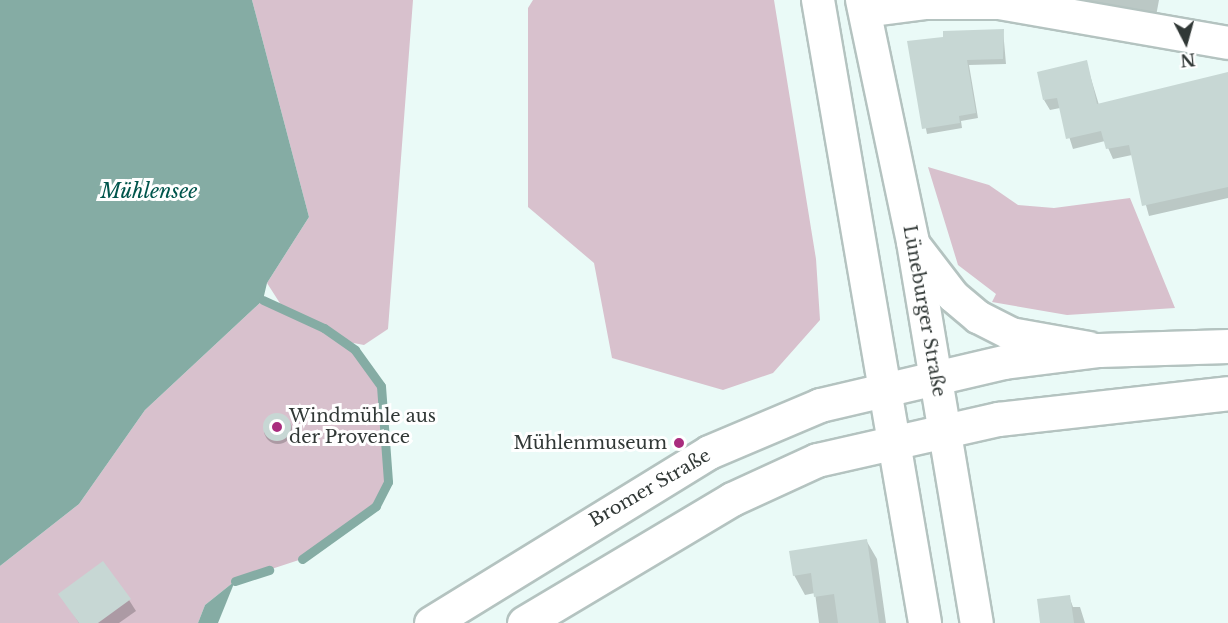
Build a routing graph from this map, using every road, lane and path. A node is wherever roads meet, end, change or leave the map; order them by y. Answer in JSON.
{"nodes":[{"id":1,"x":818,"y":0,"type":"edge"},
{"id":2,"x":999,"y":2,"type":"edge"},
{"id":3,"x":863,"y":6,"type":"edge"},
{"id":4,"x":1228,"y":43,"type":"edge"},
{"id":5,"x":913,"y":242,"type":"junction"},
{"id":6,"x":1228,"y":346,"type":"edge"},
{"id":7,"x":1099,"y":350,"type":"junction"},
{"id":8,"x":934,"y":374,"type":"junction"},
{"id":9,"x":885,"y":386,"type":"junction"},
{"id":10,"x":1228,"y":393,"type":"edge"},
{"id":11,"x":945,"y":429,"type":"junction"},
{"id":12,"x":892,"y":440,"type":"junction"},
{"id":13,"x":431,"y":623,"type":"edge"},
{"id":14,"x":524,"y":623,"type":"edge"},
{"id":15,"x":925,"y":623,"type":"edge"},
{"id":16,"x":977,"y":623,"type":"edge"}],
"edges":[{"from":1,"to":9,"type":"street"},
{"from":2,"to":3,"type":"street"},
{"from":2,"to":4,"type":"street"},
{"from":3,"to":5,"type":"street","name":"Lüneburger Straße"},
{"from":5,"to":7,"type":"street"},
{"from":5,"to":8,"type":"street","name":"Lüneburger Straße"},
{"from":6,"to":7,"type":"main road","name":"Bromer Straße"},
{"from":7,"to":8,"type":"main road","name":"Bromer Straße"},
{"from":8,"to":9,"type":"main road","name":"Bromer Straße"},
{"from":8,"to":11,"type":"street","name":"Lüneburger Straße"},
{"from":9,"to":12,"type":"street"},
{"from":9,"to":13,"type":"main road","name":"Bromer Straße"},
{"from":10,"to":11,"type":"main road"},
{"from":11,"to":12,"type":"main road"},
{"from":11,"to":16,"type":"street","name":"Lüneburger Straße"},
{"from":12,"to":14,"type":"main road"},
{"from":12,"to":15,"type":"street"}]}
